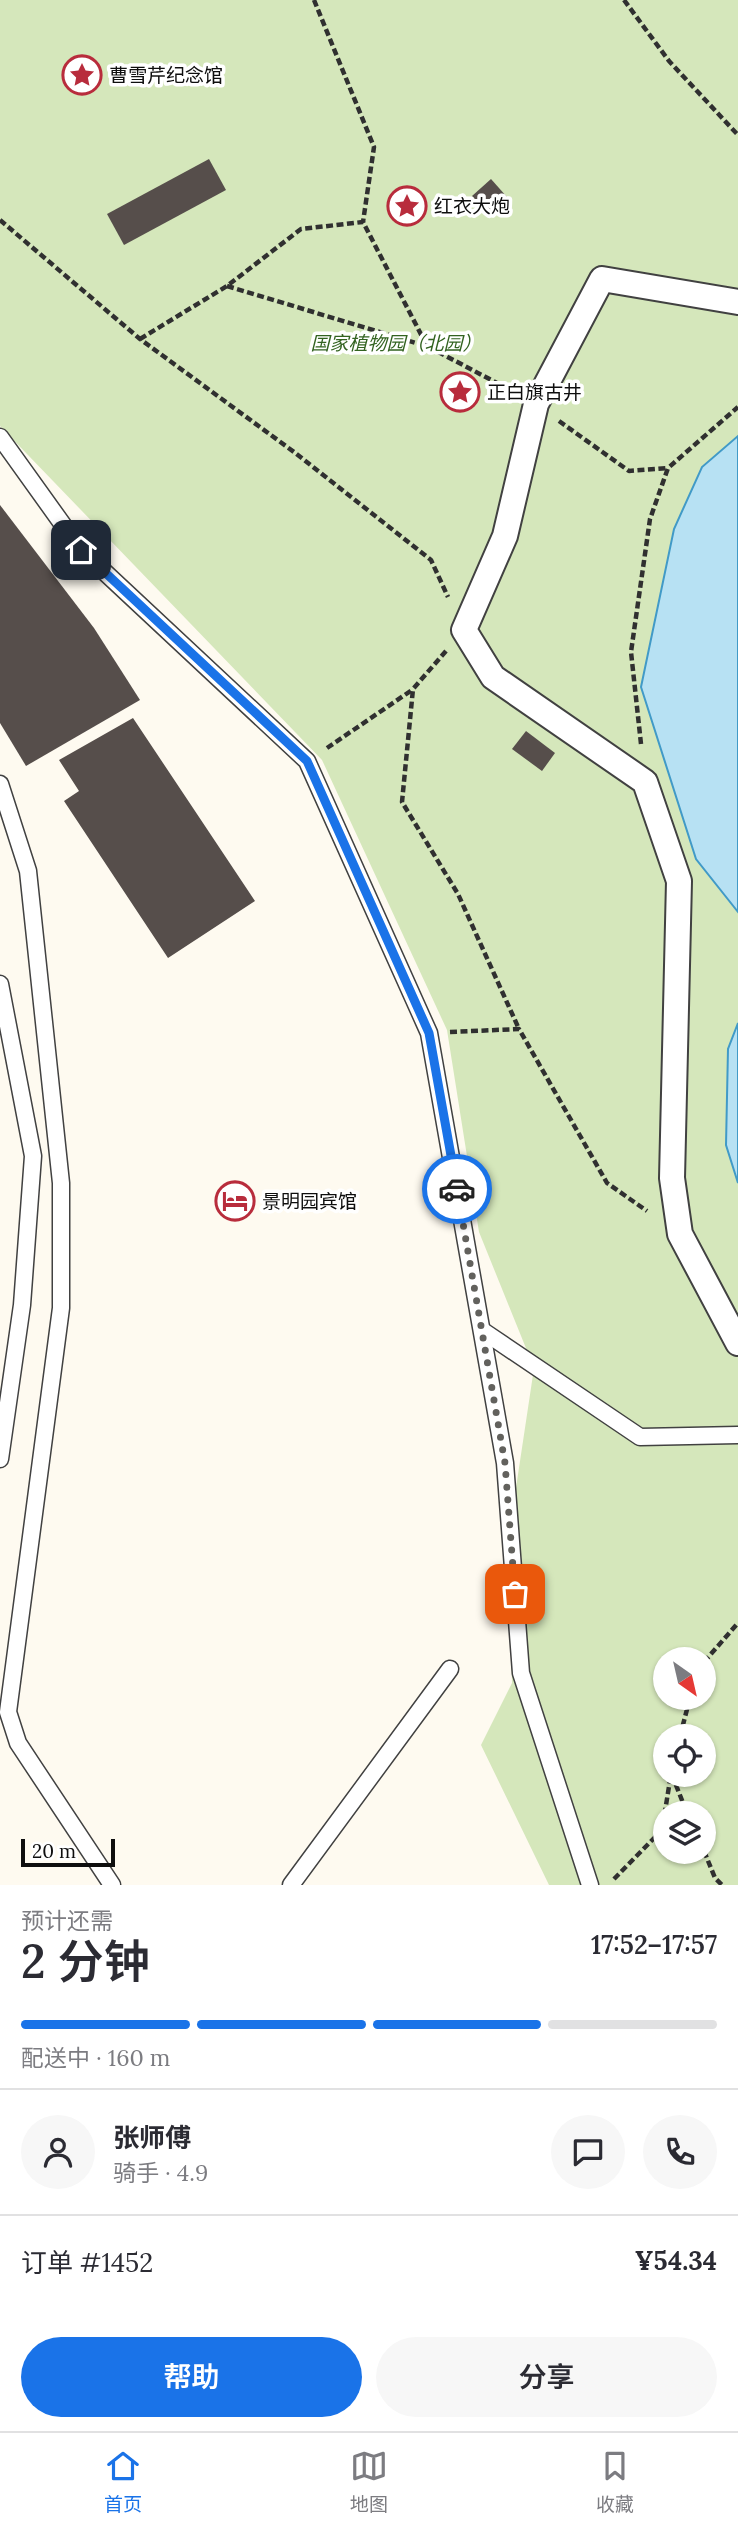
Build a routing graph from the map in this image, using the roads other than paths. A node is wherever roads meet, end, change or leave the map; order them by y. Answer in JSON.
{"nodes":[{"id":1,"x":738,"y":302,"type":"edge"},
{"id":2,"x":0,"y":437,"type":"edge"},
{"id":3,"x":0,"y":784,"type":"edge"},
{"id":4,"x":0,"y":984,"type":"edge"},
{"id":5,"x":483,"y":1331,"type":"junction"},
{"id":6,"x":738,"y":1343,"type":"edge"},
{"id":7,"x":738,"y":1435,"type":"edge"},
{"id":8,"x":0,"y":1459,"type":"edge"},
{"id":9,"x":450,"y":1669,"type":"dead end"},
{"id":10,"x":112,"y":1885,"type":"edge"},
{"id":11,"x":291,"y":1885,"type":"edge"},
{"id":12,"x":590,"y":1885,"type":"edge"}],
"edges":[{"from":1,"to":6,"type":"street"},
{"from":2,"to":5,"type":"lane"},
{"from":3,"to":10,"type":"lane"},
{"from":4,"to":8,"type":"lane"},
{"from":5,"to":7,"type":"lane"},
{"from":5,"to":12,"type":"lane"},
{"from":9,"to":11,"type":"lane"}]}
